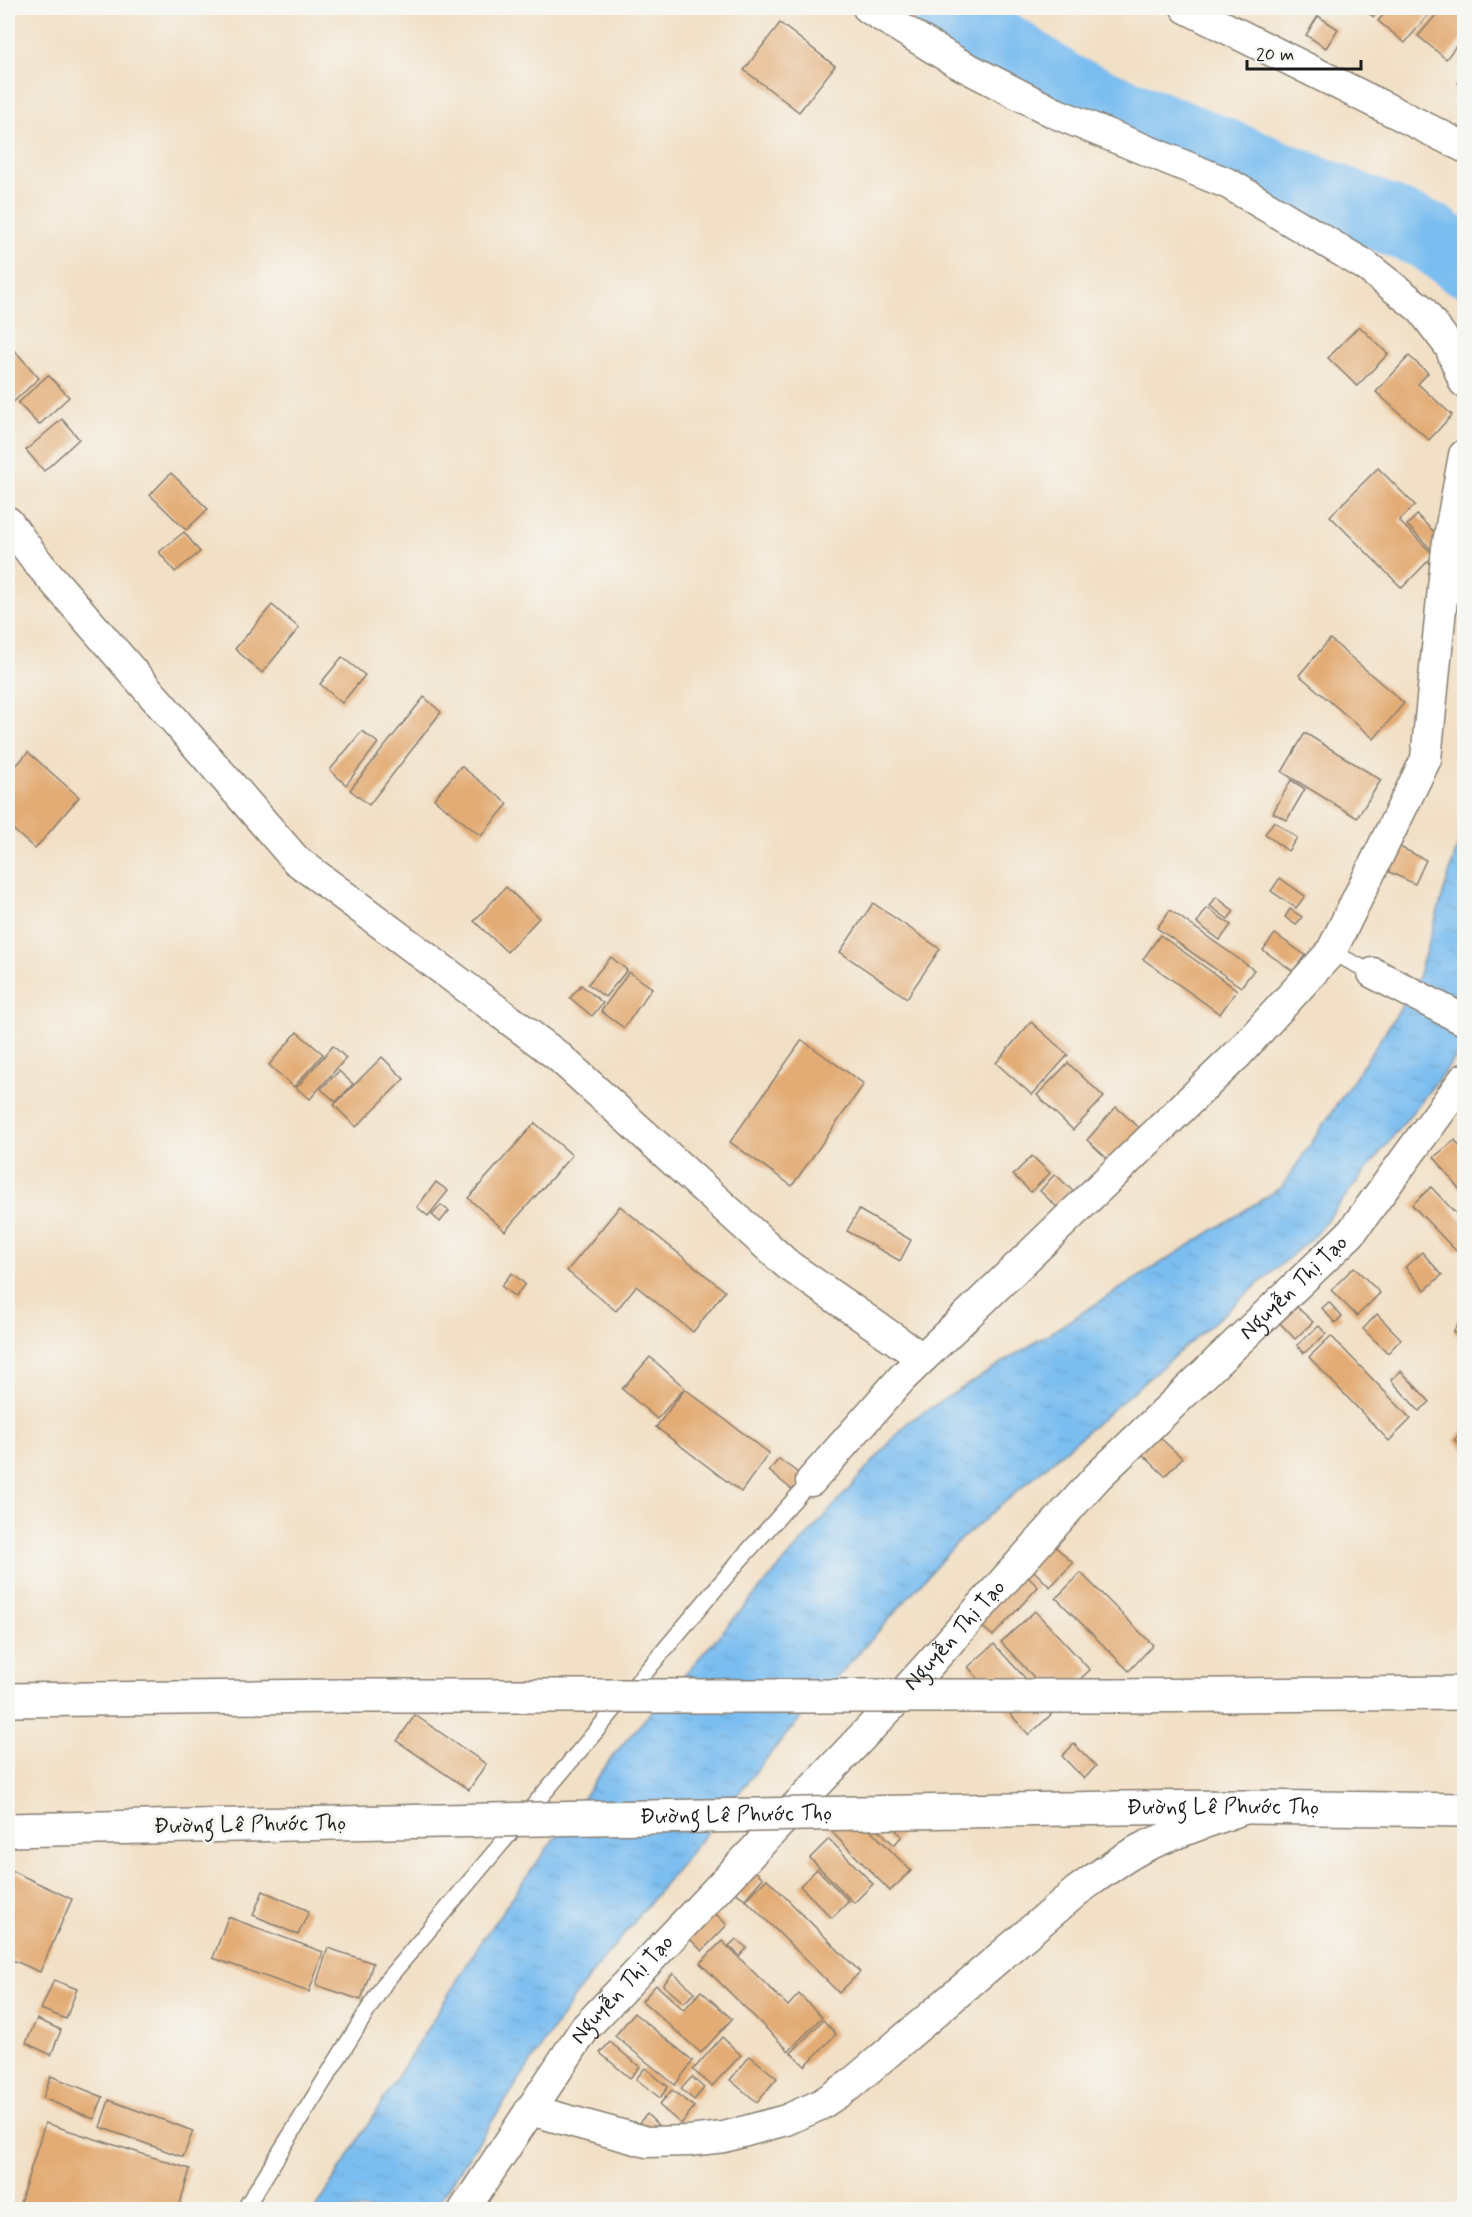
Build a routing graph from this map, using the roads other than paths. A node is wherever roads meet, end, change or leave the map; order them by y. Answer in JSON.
{"nodes":[{"id":1,"x":868,"y":8,"type":"edge"},
{"id":2,"x":1186,"y":8,"type":"edge"},
{"id":3,"x":1464,"y":147,"type":"edge"},
{"id":4,"x":1464,"y":382,"type":"edge"},
{"id":5,"x":1464,"y":455,"type":"edge"},
{"id":6,"x":8,"y":522,"type":"edge"},
{"id":7,"x":1331,"y":952,"type":"junction"},
{"id":8,"x":1373,"y":973,"type":"joint"},
{"id":9,"x":1464,"y":1020,"type":"edge"},
{"id":10,"x":1464,"y":1079,"type":"edge"},
{"id":11,"x":922,"y":1358,"type":"junction"},
{"id":12,"x":811,"y":1481,"type":"joint"},
{"id":13,"x":1464,"y":1693,"type":"edge"},
{"id":14,"x":8,"y":1700,"type":"edge"},
{"id":15,"x":1251,"y":1807,"type":"junction"},
{"id":16,"x":1464,"y":1810,"type":"edge"},
{"id":17,"x":8,"y":1830,"type":"edge"},
{"id":18,"x":530,"y":2110,"type":"junction"},
{"id":19,"x":244,"y":2210,"type":"edge"},
{"id":20,"x":464,"y":2210,"type":"edge"}],
"edges":[{"from":1,"to":4,"type":"street"},
{"from":2,"to":3,"type":"street"},
{"from":5,"to":7,"type":"street"},
{"from":6,"to":11,"type":"street"},
{"from":7,"to":8,"type":"lane"},
{"from":7,"to":11,"type":"street"},
{"from":8,"to":9,"type":"street"},
{"from":10,"to":18,"type":"street","name":"Nguyễn Thị Tạo"},
{"from":11,"to":12,"type":"street"},
{"from":12,"to":19,"type":"lane"},
{"from":13,"to":14,"type":"street","bridge":true},
{"from":15,"to":16,"type":"street","name":"Đường Lê Phước Thọ"},
{"from":15,"to":17,"type":"street","name":"Đường Lê Phước Thọ","bridge":true},
{"from":15,"to":18,"type":"street"},
{"from":18,"to":20,"type":"street","name":"Nguyễn Thị Tạo"}]}
